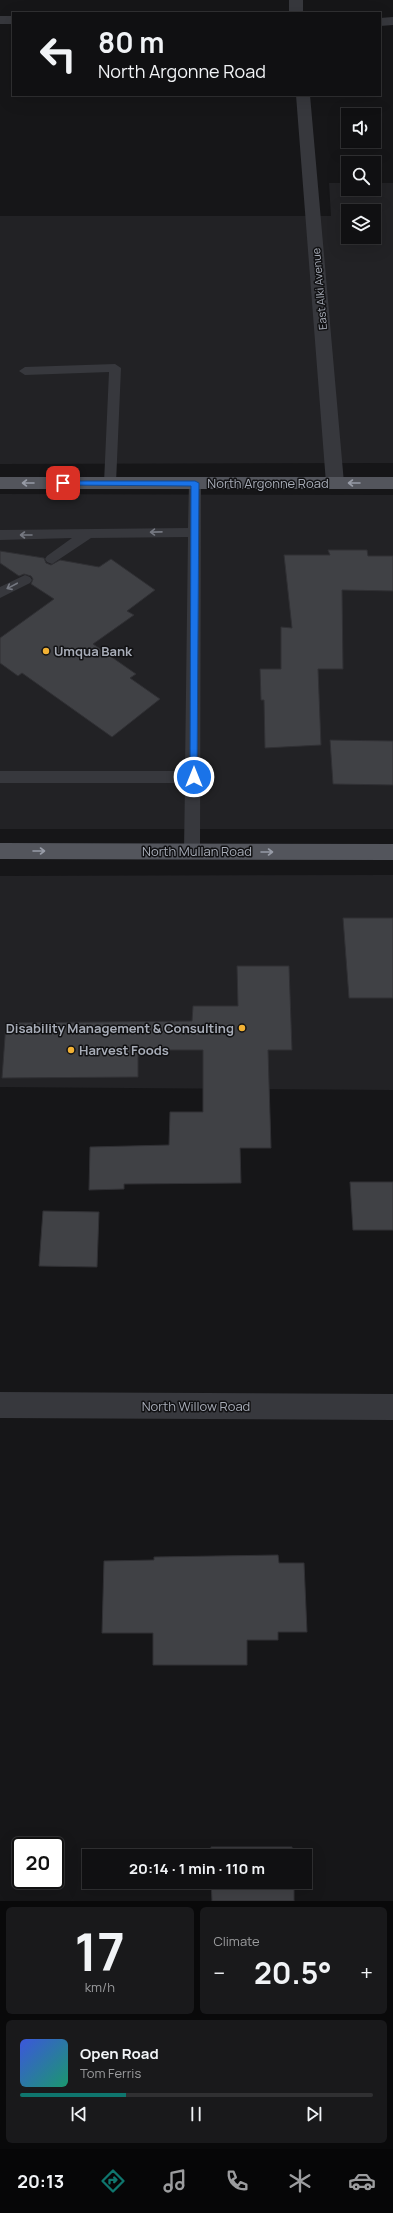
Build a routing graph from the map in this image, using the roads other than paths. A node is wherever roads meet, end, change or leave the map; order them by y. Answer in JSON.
{"nodes":[{"id":1,"x":296,"y":0,"type":"edge"},
{"id":2,"x":296,"y":12,"type":"edge"},
{"id":3,"x":0,"y":20,"type":"edge"},
{"id":4,"x":12,"y":20,"type":"edge"},
{"id":5,"x":381,"y":22,"type":"edge"},
{"id":6,"x":393,"y":22,"type":"edge"},
{"id":7,"x":303,"y":96,"type":"edge"},
{"id":8,"x":25,"y":371,"type":"dead end"},
{"id":9,"x":0,"y":483,"type":"edge"},
{"id":10,"x":110,"y":483,"type":"junction"},
{"id":11,"x":195,"y":483,"type":"junction"},
{"id":12,"x":335,"y":483,"type":"junction"},
{"id":13,"x":393,"y":483,"type":"edge"},
{"id":14,"x":195,"y":532,"type":"junction"},
{"id":15,"x":90,"y":533,"type":"junction"},
{"id":16,"x":0,"y":535,"type":"edge"},
{"id":17,"x":52,"y":559,"type":"dead end"},
{"id":18,"x":25,"y":580,"type":"dead end"},
{"id":19,"x":0,"y":593,"type":"edge"},
{"id":20,"x":0,"y":777,"type":"edge"},
{"id":21,"x":194,"y":777,"type":"junction"},
{"id":22,"x":0,"y":851,"type":"edge"},
{"id":23,"x":192,"y":851,"type":"junction"},
{"id":24,"x":393,"y":852,"type":"edge"},
{"id":25,"x":0,"y":1405,"type":"edge"},
{"id":26,"x":393,"y":1407,"type":"edge"}],
"edges":[{"from":1,"to":2,"type":"street"},
{"from":3,"to":4,"type":"street"},
{"from":5,"to":6,"type":"street"},
{"from":7,"to":12,"type":"street","name":"East Alki Avenue"},
{"from":8,"to":10,"type":"lane"},
{"from":10,"to":9,"type":"main road","name":"North Argonne Road","one_way":true},
{"from":10,"to":11,"type":"main road","name":"North Argonne Road"},
{"from":11,"to":12,"type":"main road","name":"North Argonne Road"},
{"from":11,"to":14,"type":"lane"},
{"from":13,"to":12,"type":"main road","name":"North Argonne Road","one_way":true},
{"from":14,"to":15,"type":"lane","one_way":true},
{"from":14,"to":21,"type":"lane"},
{"from":15,"to":16,"type":"lane","one_way":true},
{"from":15,"to":17,"type":"lane"},
{"from":18,"to":19,"type":"lane","one_way":true},
{"from":20,"to":21,"type":"lane"},
{"from":21,"to":23,"type":"lane"},
{"from":22,"to":23,"type":"main road","name":"North Mullan Road","one_way":true},
{"from":23,"to":24,"type":"main road","name":"North Mullan Road","one_way":true},
{"from":25,"to":26,"type":"street","name":"North Willow Road"}]}
